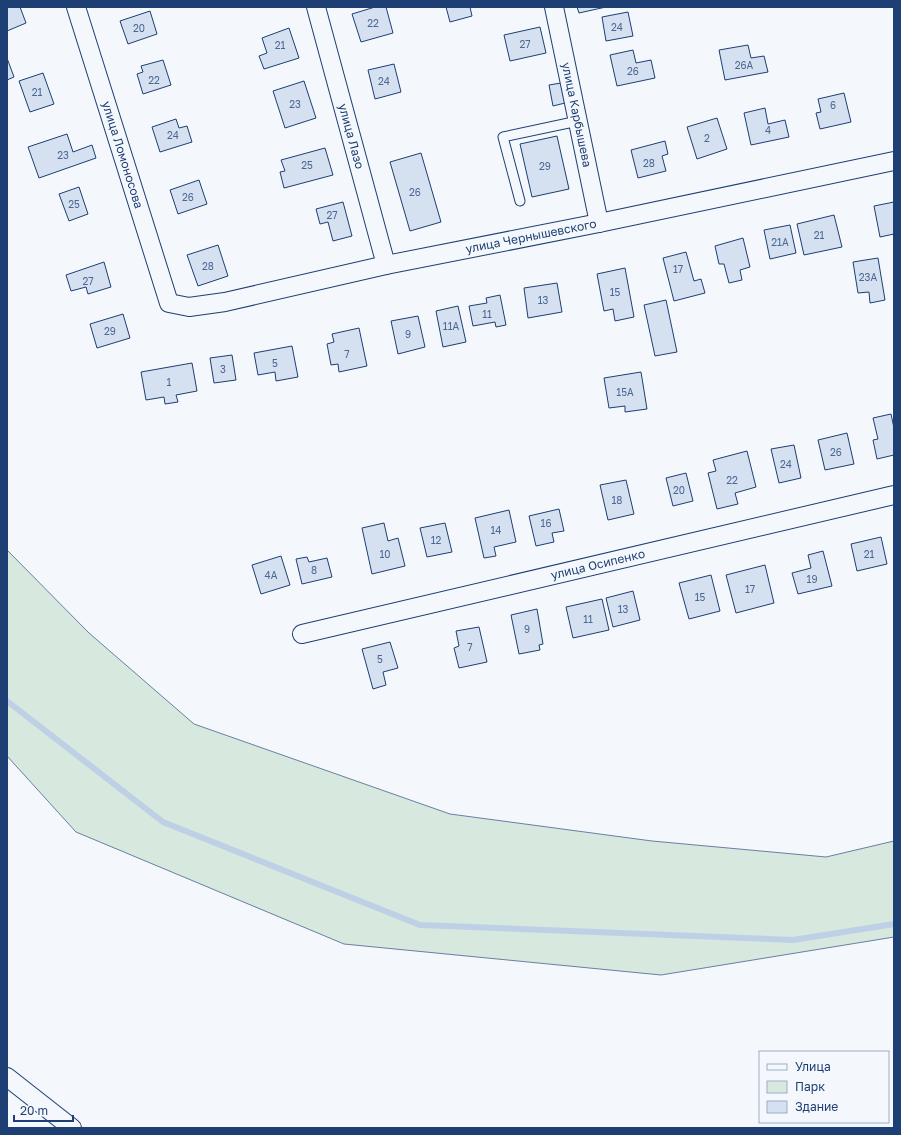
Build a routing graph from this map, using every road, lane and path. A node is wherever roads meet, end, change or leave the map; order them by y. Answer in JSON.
{"nodes":[{"id":1,"x":76,"y":7,"type":"edge"},
{"id":2,"x":316,"y":7,"type":"edge"},
{"id":3,"x":554,"y":7,"type":"edge"},
{"id":4,"x":578,"y":121,"type":"junction"},
{"id":5,"x":894,"y":161,"type":"edge"},
{"id":6,"x":520,"y":201,"type":"dead end"},
{"id":7,"x":600,"y":223,"type":"junction"},
{"id":8,"x":386,"y":265,"type":"junction"},
{"id":9,"x":168,"y":304,"type":"joint"},
{"id":10,"x":894,"y":495,"type":"edge"},
{"id":11,"x":302,"y":634,"type":"dead end"},
{"id":12,"x":7,"y":1077,"type":"edge"},
{"id":13,"x":72,"y":1128,"type":"edge"}],
"edges":[{"from":1,"to":9,"type":"street","name":"улица Ломоносова"},
{"from":2,"to":8,"type":"street","name":"улица Лазо"},
{"from":3,"to":4,"type":"street","name":"улица Карбышева"},
{"from":4,"to":6,"type":"lane"},
{"from":4,"to":7,"type":"street","name":"улица Карбышева"},
{"from":5,"to":7,"type":"street","name":"улица Чернышевского"},
{"from":7,"to":8,"type":"street","name":"улица Чернышевского"},
{"from":8,"to":9,"type":"street","name":"улица Чернышевского"},
{"from":10,"to":11,"type":"street","name":"улица Осипенко"},
{"from":12,"to":13,"type":"street"}]}
